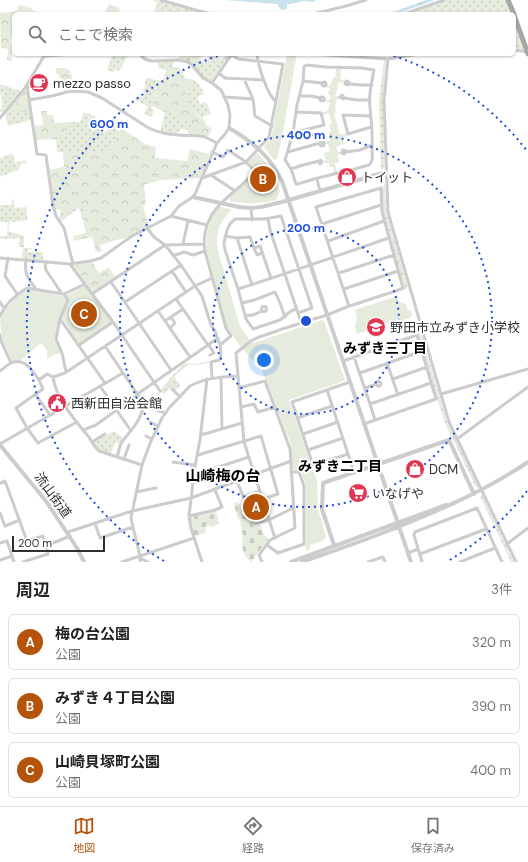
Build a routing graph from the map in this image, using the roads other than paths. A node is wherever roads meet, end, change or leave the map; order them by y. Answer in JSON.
{"nodes":[{"id":1,"x":161,"y":0,"type":"edge"},
{"id":2,"x":366,"y":0,"type":"edge"},
{"id":3,"x":444,"y":0,"type":"edge"},
{"id":4,"x":508,"y":0,"type":"edge"},
{"id":5,"x":203,"y":12,"type":"edge"},
{"id":6,"x":321,"y":12,"type":"edge"},
{"id":7,"x":410,"y":12,"type":"edge"},
{"id":8,"x":513,"y":12,"type":"edge"},
{"id":9,"x":516,"y":20,"type":"edge"},
{"id":10,"x":516,"y":50,"type":"edge"},
{"id":11,"x":528,"y":53,"type":"edge"},
{"id":12,"x":44,"y":56,"type":"edge"},
{"id":13,"x":142,"y":56,"type":"edge"},
{"id":14,"x":231,"y":56,"type":"edge"},
{"id":15,"x":234,"y":56,"type":"edge"},
{"id":16,"x":258,"y":56,"type":"edge"},
{"id":17,"x":342,"y":56,"type":"edge"},
{"id":18,"x":390,"y":56,"type":"edge"},
{"id":19,"x":407,"y":56,"type":"edge"},
{"id":20,"x":389,"y":59,"type":"junction"},
{"id":21,"x":258,"y":61,"type":"junction"},
{"id":22,"x":219,"y":73,"type":"junction"},
{"id":23,"x":244,"y":79,"type":"junction"},
{"id":24,"x":264,"y":80,"type":"junction"},
{"id":25,"x":303,"y":81,"type":"junction"},
{"id":26,"x":212,"y":83,"type":"junction"},
{"id":27,"x":322,"y":83,"type":"dead end"},
{"id":28,"x":349,"y":84,"type":"dead end"},
{"id":29,"x":27,"y":85,"type":"junction"},
{"id":30,"x":372,"y":85,"type":"junction"},
{"id":31,"x":299,"y":96,"type":"junction"},
{"id":32,"x":225,"y":97,"type":"junction"},
{"id":33,"x":320,"y":98,"type":"dead end"},
{"id":34,"x":344,"y":98,"type":"dead end"},
{"id":35,"x":253,"y":99,"type":"junction"},
{"id":36,"x":29,"y":100,"type":"junction"},
{"id":37,"x":370,"y":100,"type":"junction"},
{"id":38,"x":276,"y":102,"type":"junction"},
{"id":39,"x":296,"y":112,"type":"junction"},
{"id":40,"x":370,"y":116,"type":"junction"},
{"id":41,"x":0,"y":118,"type":"edge"},
{"id":42,"x":272,"y":126,"type":"junction"},
{"id":43,"x":371,"y":127,"type":"junction"},
{"id":44,"x":229,"y":128,"type":"junction"},
{"id":45,"x":293,"y":133,"type":"junction"},
{"id":46,"x":217,"y":143,"type":"junction"},
{"id":47,"x":320,"y":143,"type":"dead end"},
{"id":48,"x":372,"y":145,"type":"junction"},
{"id":49,"x":259,"y":149,"type":"junction"},
{"id":50,"x":212,"y":152,"type":"junction"},
{"id":51,"x":288,"y":152,"type":"junction"},
{"id":52,"x":346,"y":152,"type":"dead end"},
{"id":53,"x":319,"y":161,"type":"dead end"},
{"id":54,"x":246,"y":162,"type":"junction"},
{"id":55,"x":291,"y":169,"type":"junction"},
{"id":56,"x":352,"y":170,"type":"junction"},
{"id":57,"x":386,"y":172,"type":"junction"},
{"id":58,"x":211,"y":175,"type":"junction"},
{"id":59,"x":202,"y":178,"type":"junction"},
{"id":60,"x":317,"y":179,"type":"junction"},
{"id":61,"x":355,"y":181,"type":"junction"},
{"id":62,"x":235,"y":191,"type":"junction"},
{"id":63,"x":320,"y":191,"type":"junction"},
{"id":64,"x":193,"y":197,"type":"junction"},
{"id":65,"x":288,"y":200,"type":"junction"},
{"id":66,"x":220,"y":203,"type":"junction"},
{"id":67,"x":381,"y":205,"type":"junction"},
{"id":68,"x":251,"y":208,"type":"junction"},
{"id":69,"x":171,"y":216,"type":"junction"},
{"id":70,"x":268,"y":219,"type":"junction"},
{"id":71,"x":252,"y":220,"type":"junction"},
{"id":72,"x":188,"y":221,"type":"junction"},
{"id":73,"x":384,"y":221,"type":"junction"},
{"id":74,"x":322,"y":224,"type":"junction"},
{"id":75,"x":207,"y":225,"type":"junction"},
{"id":76,"x":147,"y":228,"type":"junction"},
{"id":77,"x":225,"y":236,"type":"junction"},
{"id":78,"x":237,"y":238,"type":"junction"},
{"id":79,"x":389,"y":238,"type":"junction"},
{"id":80,"x":328,"y":241,"type":"junction"},
{"id":81,"x":183,"y":244,"type":"junction"},
{"id":82,"x":204,"y":244,"type":"junction"},
{"id":83,"x":165,"y":246,"type":"junction"},
{"id":84,"x":254,"y":248,"type":"junction"},
{"id":85,"x":205,"y":252,"type":"junction"},
{"id":86,"x":262,"y":253,"type":"junction"},
{"id":87,"x":394,"y":255,"type":"junction"},
{"id":88,"x":174,"y":256,"type":"junction"},
{"id":89,"x":333,"y":257,"type":"junction"},
{"id":90,"x":0,"y":258,"type":"edge"},
{"id":91,"x":8,"y":258,"type":"junction"},
{"id":92,"x":26,"y":260,"type":"junction"},
{"id":93,"x":46,"y":263,"type":"junction"},
{"id":94,"x":72,"y":264,"type":"junction"},
{"id":95,"x":181,"y":265,"type":"junction"},
{"id":96,"x":310,"y":265,"type":"junction"},
{"id":97,"x":298,"y":269,"type":"junction"},
{"id":98,"x":172,"y":271,"type":"junction"},
{"id":99,"x":398,"y":271,"type":"junction"},
{"id":100,"x":339,"y":273,"type":"junction"},
{"id":101,"x":284,"y":274,"type":"junction"},
{"id":102,"x":212,"y":278,"type":"junction"},
{"id":103,"x":271,"y":278,"type":"junction"},
{"id":104,"x":111,"y":282,"type":"junction"},
{"id":105,"x":85,"y":284,"type":"junction"},
{"id":106,"x":252,"y":285,"type":"junction"},
{"id":107,"x":195,"y":286,"type":"junction"},
{"id":108,"x":36,"y":289,"type":"junction"},
{"id":109,"x":238,"y":289,"type":"junction"},
{"id":110,"x":344,"y":289,"type":"junction"},
{"id":111,"x":186,"y":292,"type":"junction"},
{"id":112,"x":17,"y":294,"type":"junction"},
{"id":113,"x":63,"y":294,"type":"junction"},
{"id":114,"x":92,"y":294,"type":"junction"},
{"id":115,"x":176,"y":299,"type":"junction"},
{"id":116,"x":0,"y":302,"type":"edge"},
{"id":117,"x":124,"y":302,"type":"junction"},
{"id":118,"x":242,"y":303,"type":"junction"},
{"id":119,"x":349,"y":306,"type":"junction"},
{"id":120,"x":4,"y":308,"type":"junction"},
{"id":121,"x":183,"y":309,"type":"junction"},
{"id":122,"x":296,"y":309,"type":"junction"},
{"id":123,"x":158,"y":311,"type":"junction"},
{"id":124,"x":262,"y":311,"type":"dead end"},
{"id":125,"x":298,"y":313,"type":"junction"},
{"id":126,"x":327,"y":315,"type":"junction"},
{"id":127,"x":0,"y":316,"type":"edge"},
{"id":128,"x":245,"y":316,"type":"junction"},
{"id":129,"x":171,"y":317,"type":"junction"},
{"id":130,"x":285,"y":317,"type":"junction"},
{"id":131,"x":60,"y":319,"type":"junction"},
{"id":132,"x":165,"y":321,"type":"junction"},
{"id":133,"x":113,"y":322,"type":"junction"},
{"id":134,"x":301,"y":322,"type":"junction"},
{"id":135,"x":139,"y":324,"type":"junction"},
{"id":136,"x":170,"y":328,"type":"junction"},
{"id":137,"x":0,"y":335,"type":"edge"},
{"id":138,"x":122,"y":335,"type":"junction"},
{"id":139,"x":218,"y":338,"type":"junction"},
{"id":140,"x":0,"y":341,"type":"edge"},
{"id":141,"x":79,"y":345,"type":"junction"},
{"id":142,"x":208,"y":345,"type":"junction"},
{"id":143,"x":220,"y":345,"type":"junction"},
{"id":144,"x":105,"y":346,"type":"junction"},
{"id":145,"x":422,"y":351,"type":"junction"},
{"id":146,"x":210,"y":355,"type":"dead end"},
{"id":147,"x":190,"y":357,"type":"junction"},
{"id":148,"x":354,"y":357,"type":"junction"},
{"id":149,"x":88,"y":358,"type":"junction"},
{"id":150,"x":343,"y":361,"type":"junction"},
{"id":151,"x":12,"y":363,"type":"junction"},
{"id":152,"x":388,"y":363,"type":"junction"},
{"id":153,"x":427,"y":367,"type":"junction"},
{"id":154,"x":528,"y":369,"type":"edge"},
{"id":155,"x":171,"y":370,"type":"junction"},
{"id":156,"x":0,"y":371,"type":"edge"},
{"id":157,"x":66,"y":372,"type":"junction"},
{"id":158,"x":123,"y":373,"type":"junction"},
{"id":159,"x":360,"y":373,"type":"junction"},
{"id":160,"x":238,"y":376,"type":"junction"},
{"id":161,"x":53,"y":377,"type":"junction"},
{"id":162,"x":221,"y":377,"type":"junction"},
{"id":163,"x":212,"y":378,"type":"junction"},
{"id":164,"x":207,"y":379,"type":"junction"},
{"id":165,"x":393,"y":379,"type":"junction"},
{"id":166,"x":39,"y":380,"type":"junction"},
{"id":167,"x":154,"y":382,"type":"junction"},
{"id":168,"x":350,"y":382,"type":"junction"},
{"id":169,"x":105,"y":383,"type":"junction"},
{"id":170,"x":431,"y":383,"type":"junction"},
{"id":171,"x":375,"y":384,"type":"dead end"},
{"id":172,"x":100,"y":386,"type":"junction"},
{"id":173,"x":528,"y":387,"type":"edge"},
{"id":174,"x":239,"y":388,"type":"junction"},
{"id":175,"x":365,"y":388,"type":"junction"},
{"id":176,"x":172,"y":389,"type":"dead end"},
{"id":177,"x":327,"y":390,"type":"junction"},
{"id":178,"x":160,"y":391,"type":"dead end"},
{"id":179,"x":137,"y":394,"type":"junction"},
{"id":180,"x":441,"y":394,"type":"junction"},
{"id":181,"x":36,"y":395,"type":"junction"},
{"id":182,"x":398,"y":395,"type":"junction"},
{"id":183,"x":180,"y":397,"type":"junction"},
{"id":184,"x":144,"y":403,"type":"junction"},
{"id":185,"x":370,"y":404,"type":"junction"},
{"id":186,"x":65,"y":406,"type":"junction"},
{"id":187,"x":332,"y":406,"type":"junction"},
{"id":188,"x":241,"y":407,"type":"junction"},
{"id":189,"x":275,"y":407,"type":"junction"},
{"id":190,"x":116,"y":410,"type":"junction"},
{"id":191,"x":165,"y":413,"type":"junction"},
{"id":192,"x":50,"y":415,"type":"junction"},
{"id":193,"x":297,"y":418,"type":"junction"},
{"id":194,"x":376,"y":420,"type":"junction"},
{"id":195,"x":77,"y":422,"type":"junction"},
{"id":196,"x":150,"y":422,"type":"dead end"},
{"id":197,"x":338,"y":422,"type":"junction"},
{"id":198,"x":242,"y":423,"type":"junction"},
{"id":199,"x":364,"y":424,"type":"junction"},
{"id":200,"x":158,"y":426,"type":"junction"},
{"id":201,"x":27,"y":428,"type":"junction"},
{"id":202,"x":222,"y":429,"type":"junction"},
{"id":203,"x":83,"y":430,"type":"junction"},
{"id":204,"x":131,"y":431,"type":"junction"},
{"id":205,"x":106,"y":434,"type":"dead end"},
{"id":206,"x":302,"y":434,"type":"junction"},
{"id":207,"x":201,"y":435,"type":"junction"},
{"id":208,"x":146,"y":436,"type":"dead end"},
{"id":209,"x":344,"y":438,"type":"junction"},
{"id":210,"x":152,"y":439,"type":"junction"},
{"id":211,"x":457,"y":439,"type":"junction"},
{"id":212,"x":92,"y":442,"type":"junction"},
{"id":213,"x":244,"y":442,"type":"junction"},
{"id":214,"x":0,"y":444,"type":"edge"},
{"id":215,"x":129,"y":445,"type":"dead end"},
{"id":216,"x":308,"y":450,"type":"junction"},
{"id":217,"x":348,"y":454,"type":"junction"},
{"id":218,"x":198,"y":456,"type":"junction"},
{"id":219,"x":118,"y":457,"type":"junction"},
{"id":220,"x":249,"y":457,"type":"junction"},
{"id":221,"x":124,"y":459,"type":"junction"},
{"id":222,"x":291,"y":461,"type":"junction"},
{"id":223,"x":173,"y":462,"type":"dead end"},
{"id":224,"x":528,"y":462,"type":"edge"},
{"id":225,"x":378,"y":464,"type":"junction"},
{"id":226,"x":142,"y":465,"type":"junction"},
{"id":227,"x":196,"y":465,"type":"junction"},
{"id":228,"x":271,"y":468,"type":"junction"},
{"id":229,"x":291,"y":472,"type":"junction"},
{"id":230,"x":354,"y":472,"type":"junction"},
{"id":231,"x":255,"y":474,"type":"junction"},
{"id":232,"x":194,"y":475,"type":"junction"},
{"id":233,"x":237,"y":481,"type":"junction"},
{"id":234,"x":0,"y":483,"type":"edge"},
{"id":235,"x":156,"y":488,"type":"dead end"},
{"id":236,"x":215,"y":490,"type":"junction"},
{"id":237,"x":482,"y":490,"type":"junction"},
{"id":238,"x":136,"y":492,"type":"junction"},
{"id":239,"x":474,"y":494,"type":"junction"},
{"id":240,"x":192,"y":498,"type":"junction"},
{"id":241,"x":263,"y":499,"type":"junction"},
{"id":242,"x":293,"y":508,"type":"junction"},
{"id":243,"x":132,"y":511,"type":"junction"},
{"id":244,"x":0,"y":513,"type":"edge"},
{"id":245,"x":188,"y":516,"type":"junction"},
{"id":246,"x":20,"y":520,"type":"junction"},
{"id":247,"x":269,"y":520,"type":"junction"},
{"id":248,"x":95,"y":523,"type":"junction"},
{"id":249,"x":398,"y":524,"type":"junction"},
{"id":250,"x":133,"y":528,"type":"junction"},
{"id":251,"x":528,"y":528,"type":"edge"},
{"id":252,"x":486,"y":529,"type":"junction"},
{"id":253,"x":69,"y":534,"type":"junction"},
{"id":254,"x":194,"y":538,"type":"junction"},
{"id":255,"x":275,"y":538,"type":"junction"},
{"id":256,"x":0,"y":543,"type":"edge"},
{"id":257,"x":507,"y":544,"type":"junction"},
{"id":258,"x":267,"y":545,"type":"junction"},
{"id":259,"x":334,"y":545,"type":"junction"},
{"id":260,"x":46,"y":546,"type":"junction"},
{"id":261,"x":495,"y":548,"type":"junction"},
{"id":262,"x":418,"y":549,"type":"junction"},
{"id":263,"x":408,"y":553,"type":"junction"},
{"id":264,"x":420,"y":554,"type":"junction"},
{"id":265,"x":12,"y":556,"type":"junction"},
{"id":266,"x":140,"y":559,"type":"edge"},
{"id":267,"x":0,"y":560,"type":"edge"},
{"id":268,"x":35,"y":560,"type":"edge"},
{"id":269,"x":14,"y":562,"type":"edge"},
{"id":270,"x":23,"y":562,"type":"edge"},
{"id":271,"x":84,"y":562,"type":"edge"},
{"id":272,"x":122,"y":562,"type":"edge"},
{"id":273,"x":148,"y":562,"type":"edge"},
{"id":274,"x":202,"y":562,"type":"edge"},
{"id":275,"x":262,"y":562,"type":"edge"},
{"id":276,"x":291,"y":562,"type":"edge"},
{"id":277,"x":302,"y":562,"type":"edge"},
{"id":278,"x":368,"y":562,"type":"edge"},
{"id":279,"x":385,"y":562,"type":"edge"},
{"id":280,"x":411,"y":562,"type":"edge"},
{"id":281,"x":422,"y":562,"type":"edge"},
{"id":282,"x":460,"y":562,"type":"edge"},
{"id":283,"x":502,"y":562,"type":"edge"},
{"id":284,"x":516,"y":562,"type":"edge"}],
"edges":[{"from":1,"to":5,"type":"street"},
{"from":2,"to":6,"type":"street"},
{"from":3,"to":7,"type":"street"},
{"from":4,"to":8,"type":"main road"},
{"from":9,"to":11,"type":"main road","bridge":true},
{"from":10,"to":11,"type":"street"},
{"from":12,"to":29,"type":"street"},
{"from":13,"to":26,"type":"street"},
{"from":14,"to":22,"type":"street"},
{"from":15,"to":21,"type":"street"},
{"from":16,"to":21,"type":"street"},
{"from":17,"to":20,"type":"street"},
{"from":18,"to":20,"type":"street"},
{"from":19,"to":20,"type":"street"},
{"from":20,"to":57,"type":"street"},
{"from":21,"to":24,"type":"street"},
{"from":21,"to":38,"type":"street"},
{"from":22,"to":23,"type":"street"},
{"from":22,"to":26,"type":"street"},
{"from":23,"to":24,"type":"street"},
{"from":23,"to":35,"type":"street"},
{"from":24,"to":38,"type":"street"},
{"from":25,"to":27,"type":"street"},
{"from":25,"to":30,"type":"street"},
{"from":25,"to":31,"type":"street"},
{"from":26,"to":32,"type":"street"},
{"from":28,"to":30,"type":"street"},
{"from":29,"to":36,"type":"street"},
{"from":29,"to":41,"type":"street"},
{"from":30,"to":37,"type":"street"},
{"from":31,"to":33,"type":"street"},
{"from":31,"to":39,"type":"street"},
{"from":32,"to":35,"type":"street"},
{"from":32,"to":44,"type":"street"},
{"from":34,"to":37,"type":"street"},
{"from":35,"to":42,"type":"street"},
{"from":36,"to":46,"type":"street"},
{"from":36,"to":94,"type":"street"},
{"from":37,"to":40,"type":"street"},
{"from":38,"to":42,"type":"street"},
{"from":39,"to":45,"type":"street"},
{"from":39,"to":45,"type":"street"},
{"from":40,"to":43,"type":"street"},
{"from":40,"to":43,"type":"street"},
{"from":42,"to":49,"type":"street"},
{"from":43,"to":48,"type":"street"},
{"from":44,"to":46,"type":"street"},
{"from":44,"to":49,"type":"street"},
{"from":45,"to":51,"type":"street"},
{"from":46,"to":50,"type":"street"},
{"from":47,"to":51,"type":"street"},
{"from":48,"to":52,"type":"street"},
{"from":48,"to":56,"type":"street"},
{"from":49,"to":54,"type":"street"},
{"from":49,"to":65,"type":"street"},
{"from":50,"to":54,"type":"street"},
{"from":50,"to":59,"type":"street"},
{"from":51,"to":55,"type":"street"},
{"from":53,"to":55,"type":"street"},
{"from":54,"to":58,"type":"street"},
{"from":54,"to":62,"type":"street"},
{"from":55,"to":60,"type":"street"},
{"from":56,"to":60,"type":"street"},
{"from":56,"to":61,"type":"street"},
{"from":57,"to":61,"type":"street"},
{"from":57,"to":180,"type":"street"},
{"from":58,"to":59,"type":"street"},
{"from":58,"to":62,"type":"street"},
{"from":59,"to":64,"type":"street"},
{"from":60,"to":63,"type":"street"},
{"from":61,"to":63,"type":"street"},
{"from":62,"to":66,"type":"street"},
{"from":63,"to":65,"type":"street"},
{"from":64,"to":66,"type":"street"},
{"from":64,"to":69,"type":"street"},
{"from":65,"to":68,"type":"street"},
{"from":65,"to":96,"type":"street"},
{"from":66,"to":68,"type":"street"},
{"from":66,"to":75,"type":"street"},
{"from":67,"to":73,"type":"street"},
{"from":67,"to":74,"type":"street"},
{"from":67,"to":74,"type":"street"},
{"from":68,"to":71,"type":"street"},
{"from":69,"to":72,"type":"street"},
{"from":69,"to":76,"type":"street"},
{"from":70,"to":71,"type":"street"},
{"from":70,"to":97,"type":"street"},
{"from":70,"to":101,"type":"street"},
{"from":71,"to":77,"type":"street"},
{"from":72,"to":75,"type":"street"},
{"from":72,"to":81,"type":"street"},
{"from":73,"to":79,"type":"street"},
{"from":73,"to":80,"type":"street"},
{"from":74,"to":80,"type":"street"},
{"from":75,"to":82,"type":"street"},
{"from":76,"to":83,"type":"street"},
{"from":76,"to":94,"type":"street"},
{"from":77,"to":78,"type":"street"},
{"from":77,"to":109,"type":"street"},
{"from":78,"to":84,"type":"street"},
{"from":78,"to":106,"type":"street"},
{"from":79,"to":87,"type":"street"},
{"from":79,"to":89,"type":"street"},
{"from":80,"to":89,"type":"street"},
{"from":81,"to":82,"type":"street"},
{"from":81,"to":83,"type":"street"},
{"from":82,"to":85,"type":"street"},
{"from":83,"to":88,"type":"street"},
{"from":83,"to":104,"type":"street"},
{"from":84,"to":86,"type":"street"},
{"from":84,"to":86,"type":"street"},
{"from":85,"to":88,"type":"street"},
{"from":85,"to":102,"type":"street"},
{"from":86,"to":103,"type":"street"},
{"from":87,"to":99,"type":"street"},
{"from":87,"to":100,"type":"street"},
{"from":88,"to":95,"type":"street"},
{"from":89,"to":96,"type":"street"},
{"from":89,"to":100,"type":"street"},
{"from":90,"to":91,"type":"street"},
{"from":91,"to":92,"type":"street"},
{"from":91,"to":112,"type":"street"},
{"from":92,"to":93,"type":"street"},
{"from":92,"to":108,"type":"street"},
{"from":93,"to":94,"type":"street"},
{"from":93,"to":113,"type":"street"},
{"from":94,"to":105,"type":"street"},
{"from":95,"to":98,"type":"street"},
{"from":95,"to":107,"type":"street"},
{"from":96,"to":97,"type":"street"},
{"from":96,"to":126,"type":"street"},
{"from":97,"to":101,"type":"street"},
{"from":97,"to":125,"type":"street"},
{"from":98,"to":111,"type":"street"},
{"from":98,"to":117,"type":"street"},
{"from":99,"to":110,"type":"street"},
{"from":99,"to":119,"type":"street"},
{"from":100,"to":110,"type":"street"},
{"from":101,"to":103,"type":"street"},
{"from":101,"to":122,"type":"street"},
{"from":102,"to":107,"type":"street"},
{"from":102,"to":143,"type":"street"},
{"from":103,"to":106,"type":"street"},
{"from":104,"to":114,"type":"street"},
{"from":104,"to":117,"type":"street"},
{"from":105,"to":113,"type":"street"},
{"from":105,"to":114,"type":"street"},
{"from":106,"to":109,"type":"street"},
{"from":107,"to":111,"type":"street"},
{"from":107,"to":139,"type":"street"},
{"from":108,"to":112,"type":"street"},
{"from":108,"to":113,"type":"street"},
{"from":109,"to":118,"type":"street"},
{"from":110,"to":119,"type":"street"},
{"from":111,"to":115,"type":"street"},
{"from":112,"to":120,"type":"street"},
{"from":113,"to":131,"type":"street"},
{"from":114,"to":133,"type":"street"},
{"from":115,"to":121,"type":"street"},
{"from":115,"to":123,"type":"street"},
{"from":116,"to":120,"type":"street"},
{"from":117,"to":135,"type":"street"},
{"from":118,"to":128,"type":"street"},
{"from":118,"to":130,"type":"street"},
{"from":119,"to":126,"type":"street"},
{"from":120,"to":127,"type":"street"},
{"from":121,"to":129,"type":"street"},
{"from":121,"to":142,"type":"street"},
{"from":122,"to":125,"type":"street"},
{"from":122,"to":130,"type":"street"},
{"from":123,"to":132,"type":"street"},
{"from":123,"to":135,"type":"street"},
{"from":124,"to":128,"type":"street"},
{"from":125,"to":134,"type":"street"},
{"from":126,"to":134,"type":"street"},
{"from":126,"to":150,"type":"street"},
{"from":128,"to":130,"type":"street"},
{"from":129,"to":132,"type":"street"},
{"from":129,"to":136,"type":"street"},
{"from":131,"to":141,"type":"street"},
{"from":131,"to":157,"type":"street"},
{"from":132,"to":136,"type":"street"},
{"from":133,"to":138,"type":"street"},
{"from":133,"to":141,"type":"street"},
{"from":134,"to":160,"type":"street"},
{"from":135,"to":138,"type":"street"},
{"from":135,"to":155,"type":"street"},
{"from":136,"to":147,"type":"street"},
{"from":137,"to":140,"type":"street"},
{"from":138,"to":144,"type":"street"},
{"from":138,"to":167,"type":"street"},
{"from":139,"to":142,"type":"street"},
{"from":139,"to":143,"type":"street"},
{"from":140,"to":151,"type":"street"},
{"from":141,"to":149,"type":"street"},
{"from":142,"to":146,"type":"street"},
{"from":142,"to":147,"type":"street"},
{"from":143,"to":163,"type":"street"},
{"from":144,"to":149,"type":"street"},
{"from":144,"to":158,"type":"street"},
{"from":145,"to":148,"type":"street"},
{"from":145,"to":152,"type":"street"},
{"from":145,"to":153,"type":"street"},
{"from":147,"to":155,"type":"street"},
{"from":148,"to":150,"type":"street"},
{"from":148,"to":159,"type":"street"},
{"from":149,"to":157,"type":"street"},
{"from":149,"to":169,"type":"street"},
{"from":150,"to":168,"type":"street"},
{"from":151,"to":156,"type":"street"},
{"from":151,"to":166,"type":"street"},
{"from":152,"to":159,"type":"street"},
{"from":152,"to":165,"type":"street"},
{"from":153,"to":165,"type":"street"},
{"from":153,"to":170,"type":"street"},
{"from":154,"to":180,"type":"street"},
{"from":155,"to":167,"type":"street"},
{"from":157,"to":161,"type":"street"},
{"from":158,"to":169,"type":"street"},
{"from":158,"to":179,"type":"street"},
{"from":159,"to":175,"type":"street"},
{"from":160,"to":162,"type":"street"},
{"from":160,"to":174,"type":"street"},
{"from":161,"to":166,"type":"street"},
{"from":161,"to":186,"type":"street"},
{"from":162,"to":163,"type":"street"},
{"from":162,"to":202,"type":"street"},
{"from":163,"to":164,"type":"street"},
{"from":164,"to":183,"type":"street"},
{"from":164,"to":207,"type":"street"},
{"from":165,"to":182,"type":"street"},
{"from":166,"to":181,"type":"street"},
{"from":167,"to":178,"type":"street"},
{"from":167,"to":179,"type":"street"},
{"from":168,"to":177,"type":"street"},
{"from":168,"to":199,"type":"street"},
{"from":169,"to":172,"type":"street"},
{"from":170,"to":182,"type":"street"},
{"from":170,"to":194,"type":"street"},
{"from":171,"to":175,"type":"street"},
{"from":172,"to":186,"type":"street"},
{"from":172,"to":190,"type":"street"},
{"from":173,"to":211,"type":"street"},
{"from":174,"to":188,"type":"street"},
{"from":174,"to":189,"type":"street"},
{"from":175,"to":185,"type":"street"},
{"from":176,"to":183,"type":"street"},
{"from":177,"to":187,"type":"street"},
{"from":177,"to":193,"type":"street"},
{"from":179,"to":184,"type":"street"},
{"from":179,"to":190,"type":"street"},
{"from":180,"to":211,"type":"street"},
{"from":181,"to":192,"type":"street"},
{"from":181,"to":201,"type":"street"},
{"from":182,"to":185,"type":"street"},
{"from":183,"to":191,"type":"street"},
{"from":184,"to":191,"type":"street"},
{"from":184,"to":204,"type":"street"},
{"from":185,"to":194,"type":"street"},
{"from":186,"to":192,"type":"street"},
{"from":186,"to":195,"type":"street"},
{"from":187,"to":193,"type":"street"},
{"from":187,"to":197,"type":"street"},
{"from":188,"to":189,"type":"street"},
{"from":188,"to":198,"type":"street"},
{"from":189,"to":222,"type":"street"},
{"from":190,"to":203,"type":"street"},
{"from":190,"to":204,"type":"street"},
{"from":191,"to":200,"type":"street"},
{"from":192,"to":201,"type":"street"},
{"from":193,"to":206,"type":"street"},
{"from":194,"to":199,"type":"street"},
{"from":195,"to":201,"type":"street"},
{"from":195,"to":203,"type":"street"},
{"from":196,"to":200,"type":"street"},
{"from":197,"to":206,"type":"street"},
{"from":197,"to":209,"type":"street"},
{"from":198,"to":202,"type":"street"},
{"from":198,"to":213,"type":"street"},
{"from":199,"to":225,"type":"street"},
{"from":200,"to":210,"type":"street"},
{"from":201,"to":214,"type":"street"},
{"from":202,"to":207,"type":"street"},
{"from":203,"to":212,"type":"street"},
{"from":204,"to":219,"type":"street"},
{"from":205,"to":212,"type":"street"},
{"from":206,"to":216,"type":"street"},
{"from":207,"to":218,"type":"street"},
{"from":208,"to":210,"type":"street"},
{"from":209,"to":216,"type":"street"},
{"from":209,"to":217,"type":"street"},
{"from":210,"to":226,"type":"street"},
{"from":211,"to":237,"type":"street"},
{"from":212,"to":219,"type":"street"},
{"from":213,"to":218,"type":"street"},
{"from":213,"to":220,"type":"street"},
{"from":213,"to":228,"type":"street"},
{"from":214,"to":253,"type":"street","name":"流山街道"},
{"from":215,"to":221,"type":"street"},
{"from":216,"to":217,"type":"street"},
{"from":217,"to":230,"type":"street"},
{"from":218,"to":227,"type":"street"},
{"from":219,"to":221,"type":"street"},
{"from":220,"to":231,"type":"street"},
{"from":220,"to":232,"type":"street"},
{"from":221,"to":226,"type":"street"},
{"from":222,"to":228,"type":"street"},
{"from":222,"to":229,"type":"street"},
{"from":223,"to":227,"type":"street"},
{"from":224,"to":237,"type":"street"},
{"from":225,"to":230,"type":"street"},
{"from":225,"to":239,"type":"street"},
{"from":225,"to":249,"type":"street"},
{"from":226,"to":238,"type":"street"},
{"from":227,"to":232,"type":"street"},
{"from":228,"to":231,"type":"street"},
{"from":228,"to":241,"type":"street"},
{"from":229,"to":242,"type":"street"},
{"from":229,"to":258,"type":"street"},
{"from":230,"to":259,"type":"street"},
{"from":231,"to":233,"type":"street"},
{"from":231,"to":241,"type":"street"},
{"from":232,"to":240,"type":"street"},
{"from":233,"to":236,"type":"street"},
{"from":233,"to":247,"type":"street"},
{"from":234,"to":246,"type":"street"},
{"from":235,"to":238,"type":"street"},
{"from":236,"to":240,"type":"street"},
{"from":236,"to":245,"type":"street"},
{"from":237,"to":239,"type":"street"},
{"from":237,"to":257,"type":"street"},
{"from":238,"to":243,"type":"street"},
{"from":239,"to":249,"type":"street"},
{"from":240,"to":243,"type":"street"},
{"from":240,"to":245,"type":"street"},
{"from":241,"to":247,"type":"street"},
{"from":242,"to":247,"type":"street"},
{"from":242,"to":255,"type":"street"},
{"from":243,"to":248,"type":"street"},
{"from":243,"to":250,"type":"street"},
{"from":244,"to":246,"type":"street"},
{"from":245,"to":254,"type":"street"},
{"from":246,"to":260,"type":"street"},
{"from":247,"to":255,"type":"street"},
{"from":248,"to":250,"type":"street"},
{"from":248,"to":253,"type":"street"},
{"from":249,"to":259,"type":"street"},
{"from":249,"to":263,"type":"street"},
{"from":249,"to":277,"type":"street"},
{"from":250,"to":266,"type":"street"},
{"from":251,"to":257,"type":"street"},
{"from":252,"to":261,"type":"street"},
{"from":252,"to":262,"type":"street"},
{"from":252,"to":264,"type":"street"},
{"from":253,"to":260,"type":"street"},
{"from":253,"to":271,"type":"street","name":"流山街道"},
{"from":254,"to":266,"type":"street"},
{"from":254,"to":274,"type":"street"},
{"from":255,"to":258,"type":"street"},
{"from":256,"to":265,"type":"street"},
{"from":257,"to":284,"type":"street"},
{"from":258,"to":275,"type":"street"},
{"from":259,"to":276,"type":"street"},
{"from":260,"to":268,"type":"street"},
{"from":261,"to":282,"type":"street"},
{"from":261,"to":283,"type":"street"},
{"from":262,"to":263,"type":"street"},
{"from":262,"to":264,"type":"street"},
{"from":263,"to":280,"type":"street"},
{"from":264,"to":281,"type":"street"},
{"from":265,"to":267,"type":"street"},
{"from":265,"to":269,"type":"street"},
{"from":266,"to":272,"type":"street"},
{"from":266,"to":273,"type":"street"},
{"from":268,"to":270,"type":"street"},
{"from":278,"to":279,"type":"street"}]}
